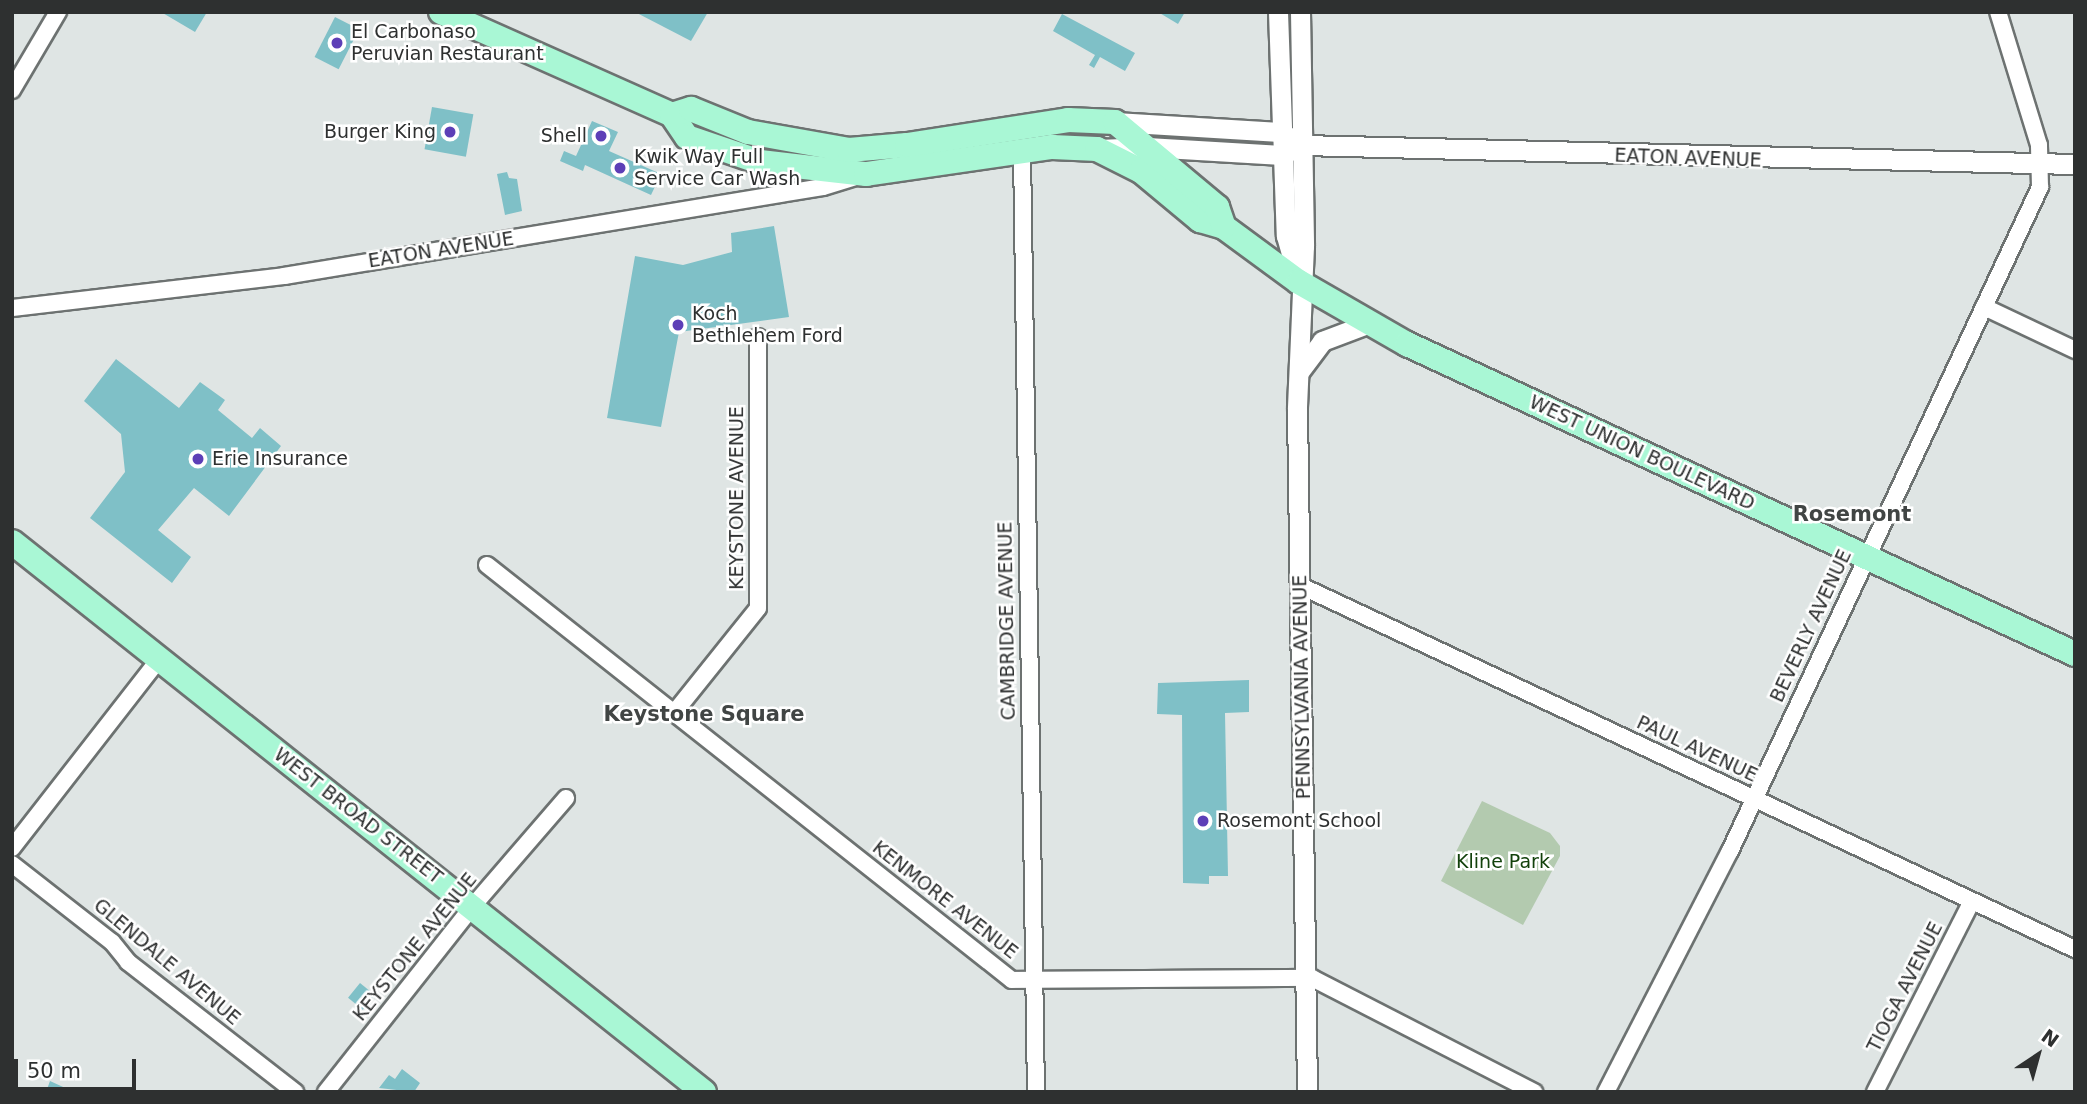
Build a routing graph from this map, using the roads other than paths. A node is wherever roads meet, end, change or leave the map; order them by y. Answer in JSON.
{"nodes":[{"id":1,"x":58,"y":12,"type":"edge"},
{"id":2,"x":441,"y":12,"type":"edge"},
{"id":3,"x":1278,"y":12,"type":"edge"},
{"id":4,"x":1300,"y":12,"type":"edge"},
{"id":5,"x":1998,"y":12,"type":"edge"},
{"id":6,"x":12,"y":90,"type":"edge"},
{"id":7,"x":672,"y":115,"type":"junction"},
{"id":8,"x":1115,"y":122,"type":"junction"},
{"id":9,"x":1280,"y":132,"type":"junction"},
{"id":10,"x":1302,"y":145,"type":"junction"},
{"id":11,"x":1147,"y":147,"type":"junction"},
{"id":12,"x":1097,"y":149,"type":"junction"},
{"id":13,"x":1022,"y":150,"type":"junction"},
{"id":14,"x":1282,"y":155,"type":"junction"},
{"id":15,"x":2042,"y":164,"type":"junction"},
{"id":16,"x":2075,"y":164,"type":"edge"},
{"id":17,"x":866,"y":174,"type":"junction"},
{"id":18,"x":1224,"y":227,"type":"junction"},
{"id":19,"x":1299,"y":282,"type":"junction"},
{"id":20,"x":1984,"y":307,"type":"junction"},
{"id":21,"x":12,"y":308,"type":"edge"},
{"id":22,"x":1370,"y":323,"type":"junction"},
{"id":23,"x":758,"y":337,"type":"dead end"},
{"id":24,"x":2075,"y":350,"type":"edge"},
{"id":25,"x":1298,"y":373,"type":"junction"},
{"id":26,"x":12,"y":542,"type":"edge"},
{"id":27,"x":1867,"y":556,"type":"junction"},
{"id":28,"x":487,"y":565,"type":"dead end"},
{"id":29,"x":1301,"y":586,"type":"junction"},
{"id":30,"x":2075,"y":654,"type":"edge"},
{"id":31,"x":160,"y":658,"type":"junction"},
{"id":32,"x":674,"y":713,"type":"junction"},
{"id":33,"x":566,"y":798,"type":"dead end"},
{"id":34,"x":1754,"y":799,"type":"junction"},
{"id":35,"x":12,"y":848,"type":"edge"},
{"id":36,"x":12,"y":864,"type":"edge"},
{"id":37,"x":1972,"y":901,"type":"junction"},
{"id":38,"x":472,"y":907,"type":"junction"},
{"id":39,"x":2075,"y":948,"type":"edge"},
{"id":40,"x":1305,"y":977,"type":"junction"},
{"id":41,"x":1033,"y":980,"type":"junction"},
{"id":42,"x":295,"y":1092,"type":"edge"},
{"id":43,"x":327,"y":1092,"type":"edge"},
{"id":44,"x":704,"y":1092,"type":"edge"},
{"id":45,"x":1036,"y":1092,"type":"edge"},
{"id":46,"x":1307,"y":1092,"type":"edge"},
{"id":47,"x":1534,"y":1092,"type":"edge"},
{"id":48,"x":1606,"y":1092,"type":"edge"},
{"id":49,"x":1875,"y":1092,"type":"edge"}],
"edges":[{"from":1,"to":6,"type":"street"},
{"from":2,"to":7,"type":"main road","name":"WEST UNION BOULEVARD"},
{"from":3,"to":9,"type":"street","name":"PENNSYLVANIA AVENUE"},
{"from":4,"to":10,"type":"street","name":"PENNSYLVANIA AVENUE"},
{"from":5,"to":15,"type":"street","name":"BEVERLY AVENUE"},
{"from":7,"to":8,"type":"main road","name":"WEST UNION BOULEVARD"},
{"from":7,"to":17,"type":"main road","name":"WEST UNION BOULEVARD"},
{"from":8,"to":9,"type":"street","name":"EATON AVENUE"},
{"from":8,"to":11,"type":"main road","name":"WEST UNION BOULEVARD"},
{"from":9,"to":10,"type":"street","name":"EATON AVENUE"},
{"from":9,"to":14,"type":"street","name":"PENNSYLVANIA AVENUE"},
{"from":10,"to":14,"type":"street","name":"EATON AVENUE"},
{"from":10,"to":15,"type":"street","name":"EATON AVENUE"},
{"from":10,"to":19,"type":"street","name":"PENNSYLVANIA AVENUE"},
{"from":11,"to":12,"type":"street","name":"EATON AVENUE"},
{"from":11,"to":14,"type":"street","name":"EATON AVENUE"},
{"from":11,"to":18,"type":"main road","name":"WEST UNION BOULEVARD"},
{"from":12,"to":13,"type":"main road","name":"WEST UNION BOULEVARD"},
{"from":12,"to":18,"type":"main road","name":"WEST UNION BOULEVARD"},
{"from":13,"to":17,"type":"main road","name":"WEST UNION BOULEVARD"},
{"from":13,"to":41,"type":"street","name":"CAMBRIDGE AVENUE"},
{"from":14,"to":19,"type":"street","name":"PENNSYLVANIA AVENUE"},
{"from":15,"to":16,"type":"street","name":"EATON AVENUE"},
{"from":15,"to":20,"type":"street","name":"BEVERLY AVENUE"},
{"from":17,"to":21,"type":"street","name":"EATON AVENUE"},
{"from":18,"to":19,"type":"main road","name":"WEST UNION BOULEVARD"},
{"from":19,"to":22,"type":"main road","name":"WEST UNION BOULEVARD"},
{"from":19,"to":25,"type":"street","name":"PENNSYLVANIA AVENUE"},
{"from":20,"to":24,"type":"street"},
{"from":20,"to":27,"type":"street","name":"BEVERLY AVENUE"},
{"from":22,"to":25,"type":"street"},
{"from":22,"to":27,"type":"main road","name":"WEST UNION BOULEVARD"},
{"from":23,"to":32,"type":"street","name":"KEYSTONE AVENUE"},
{"from":25,"to":29,"type":"street","name":"PENNSYLVANIA AVENUE"},
{"from":26,"to":31,"type":"main road","name":"WEST BROAD STREET"},
{"from":27,"to":30,"type":"main road","name":"WEST UNION BOULEVARD"},
{"from":27,"to":34,"type":"street","name":"BEVERLY AVENUE"},
{"from":28,"to":32,"type":"street","name":"KENMORE AVENUE"},
{"from":29,"to":34,"type":"street","name":"PAUL AVENUE"},
{"from":29,"to":40,"type":"street","name":"PENNSYLVANIA AVENUE"},
{"from":31,"to":35,"type":"street"},
{"from":31,"to":38,"type":"main road","name":"WEST BROAD STREET"},
{"from":32,"to":41,"type":"street","name":"KENMORE AVENUE"},
{"from":33,"to":38,"type":"street","name":"KEYSTONE AVENUE"},
{"from":34,"to":37,"type":"street","name":"PAUL AVENUE"},
{"from":34,"to":48,"type":"street","name":"BEVERLY AVENUE"},
{"from":36,"to":42,"type":"street","name":"GLENDALE AVENUE"},
{"from":37,"to":39,"type":"street","name":"PAUL AVENUE"},
{"from":37,"to":49,"type":"street","name":"TIOGA AVENUE"},
{"from":38,"to":43,"type":"street","name":"KEYSTONE AVENUE"},
{"from":38,"to":44,"type":"main road","name":"WEST BROAD STREET"},
{"from":40,"to":41,"type":"street","name":"KENMORE AVENUE"},
{"from":40,"to":46,"type":"street","name":"PENNSYLVANIA AVENUE"},
{"from":40,"to":47,"type":"street","name":"KENMORE AVENUE"},
{"from":41,"to":45,"type":"street","name":"CAMBRIDGE AVENUE"}]}
